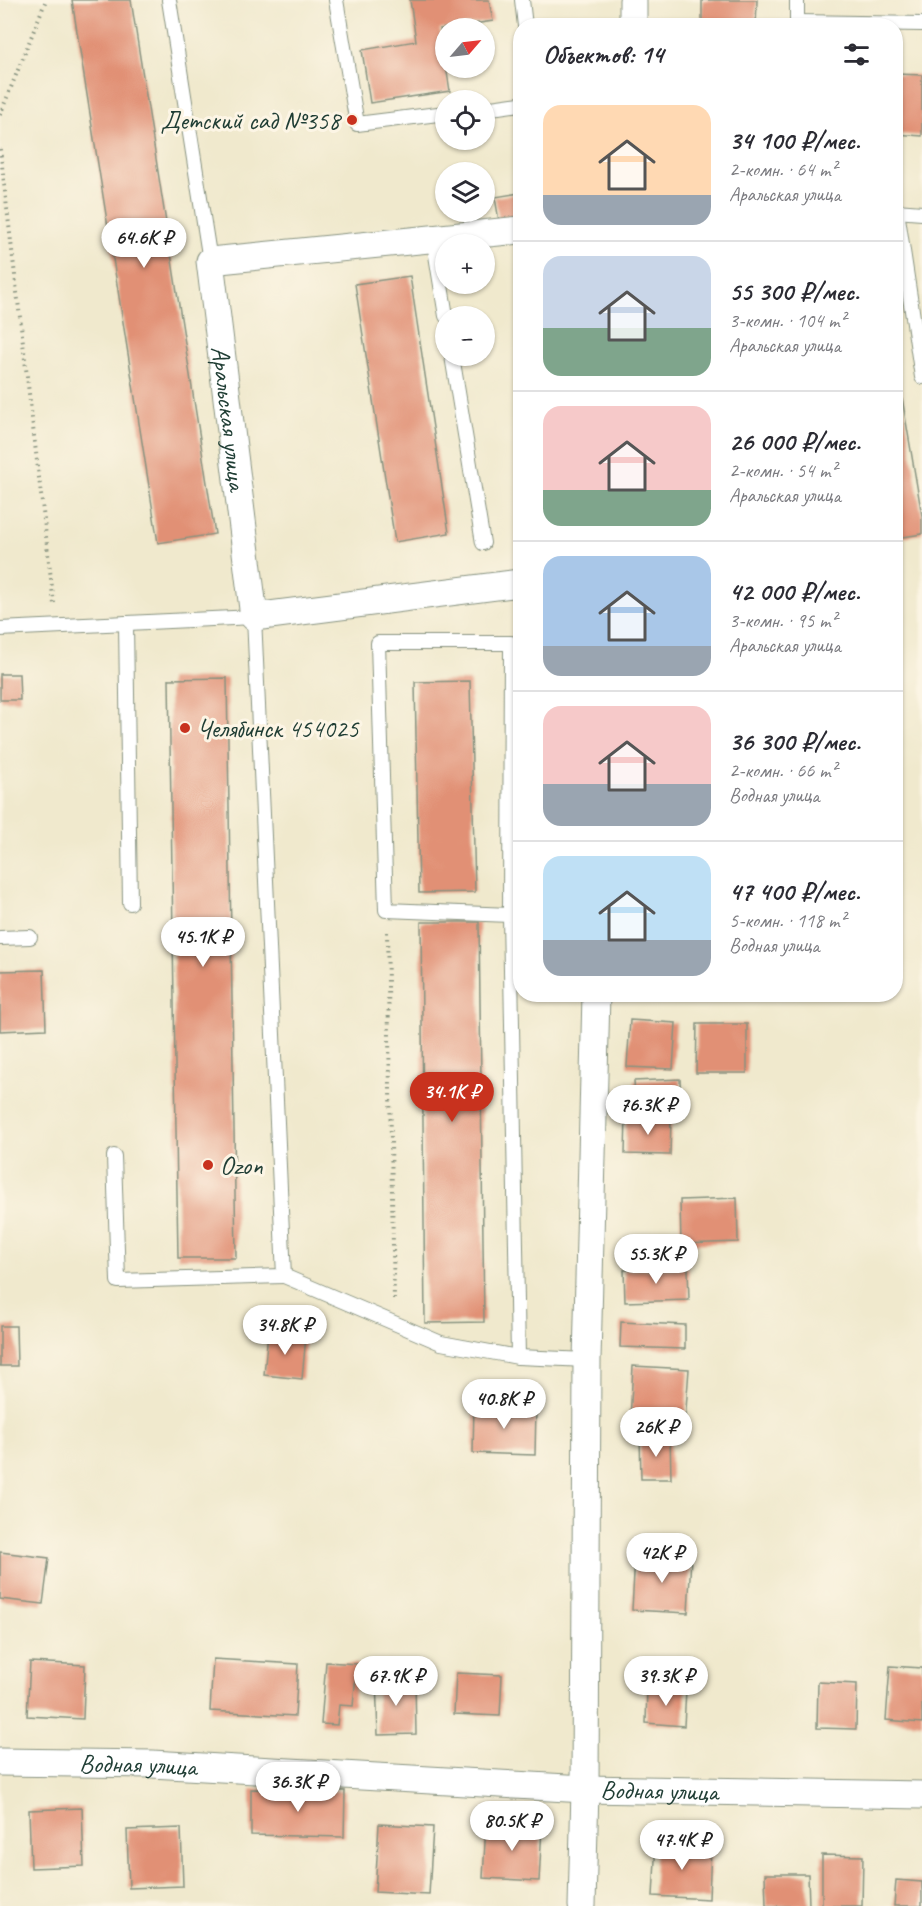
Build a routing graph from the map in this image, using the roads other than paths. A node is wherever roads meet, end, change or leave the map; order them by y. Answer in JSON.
{"nodes":[{"id":1,"x":169,"y":0,"type":"edge"},
{"id":2,"x":336,"y":0,"type":"edge"},
{"id":3,"x":522,"y":0,"type":"edge"},
{"id":4,"x":633,"y":0,"type":"edge"},
{"id":5,"x":797,"y":0,"type":"edge"},
{"id":6,"x":524,"y":18,"type":"edge"},
{"id":7,"x":633,"y":18,"type":"edge"},
{"id":8,"x":797,"y":18,"type":"edge"},
{"id":9,"x":903,"y":24,"type":"edge"},
{"id":10,"x":922,"y":24,"type":"edge"},
{"id":11,"x":513,"y":105,"type":"edge"},
{"id":12,"x":495,"y":107,"type":"edge"},
{"id":13,"x":435,"y":114,"type":"edge"},
{"id":14,"x":903,"y":212,"type":"edge"},
{"id":15,"x":922,"y":213,"type":"edge"},
{"id":16,"x":513,"y":231,"type":"edge"},
{"id":17,"x":433,"y":237,"type":"junction"},
{"id":18,"x":903,"y":256,"type":"edge"},
{"id":19,"x":210,"y":261,"type":"junction"},
{"id":20,"x":444,"y":306,"type":"edge"},
{"id":21,"x":454,"y":366,"type":"edge"},
{"id":22,"x":922,"y":377,"type":"edge"},
{"id":23,"x":483,"y":543,"type":"dead end"},
{"id":24,"x":513,"y":584,"type":"edge"},
{"id":25,"x":254,"y":617,"type":"junction"},
{"id":26,"x":126,"y":623,"type":"junction"},
{"id":27,"x":0,"y":629,"type":"edge"},
{"id":28,"x":513,"y":779,"type":"edge"},
{"id":29,"x":130,"y":903,"type":"dead end"},
{"id":30,"x":513,"y":915,"type":"edge"},
{"id":31,"x":30,"y":937,"type":"dead end"},
{"id":32,"x":0,"y":938,"type":"edge"},
{"id":33,"x":516,"y":1002,"type":"edge"},
{"id":34,"x":596,"y":1002,"type":"edge"},
{"id":35,"x":114,"y":1156,"type":"dead end"},
{"id":36,"x":284,"y":1276,"type":"junction"},
{"id":37,"x":518,"y":1357,"type":"junction"},
{"id":38,"x":588,"y":1360,"type":"junction"},
{"id":39,"x":0,"y":1762,"type":"edge"},
{"id":40,"x":585,"y":1789,"type":"junction"},
{"id":41,"x":922,"y":1795,"type":"edge"},
{"id":42,"x":582,"y":1906,"type":"edge"}],
"edges":[{"from":1,"to":19,"type":"lane"},
{"from":2,"to":13,"type":"lane"},
{"from":3,"to":6,"type":"lane"},
{"from":4,"to":7,"type":"street"},
{"from":5,"to":8,"type":"lane"},
{"from":9,"to":10,"type":"lane"},
{"from":11,"to":12,"type":"lane"},
{"from":14,"to":15,"type":"lane"},
{"from":16,"to":17,"type":"street"},
{"from":17,"to":19,"type":"street"},
{"from":17,"to":20,"type":"lane"},
{"from":18,"to":22,"type":"lane"},
{"from":19,"to":25,"type":"street","name":"Аральская улица"},
{"from":21,"to":23,"type":"lane"},
{"from":24,"to":25,"type":"street"},
{"from":25,"to":26,"type":"lane"},
{"from":25,"to":36,"type":"lane"},
{"from":26,"to":27,"type":"lane"},
{"from":26,"to":29,"type":"lane"},
{"from":28,"to":30,"type":"lane"},
{"from":31,"to":32,"type":"lane"},
{"from":33,"to":37,"type":"lane"},
{"from":34,"to":38,"type":"street"},
{"from":35,"to":36,"type":"lane"},
{"from":36,"to":37,"type":"lane"},
{"from":37,"to":38,"type":"lane"},
{"from":38,"to":40,"type":"street"},
{"from":39,"to":40,"type":"street","name":"Водная улица"},
{"from":40,"to":41,"type":"street","name":"Водная улица"},
{"from":40,"to":42,"type":"street"}]}
